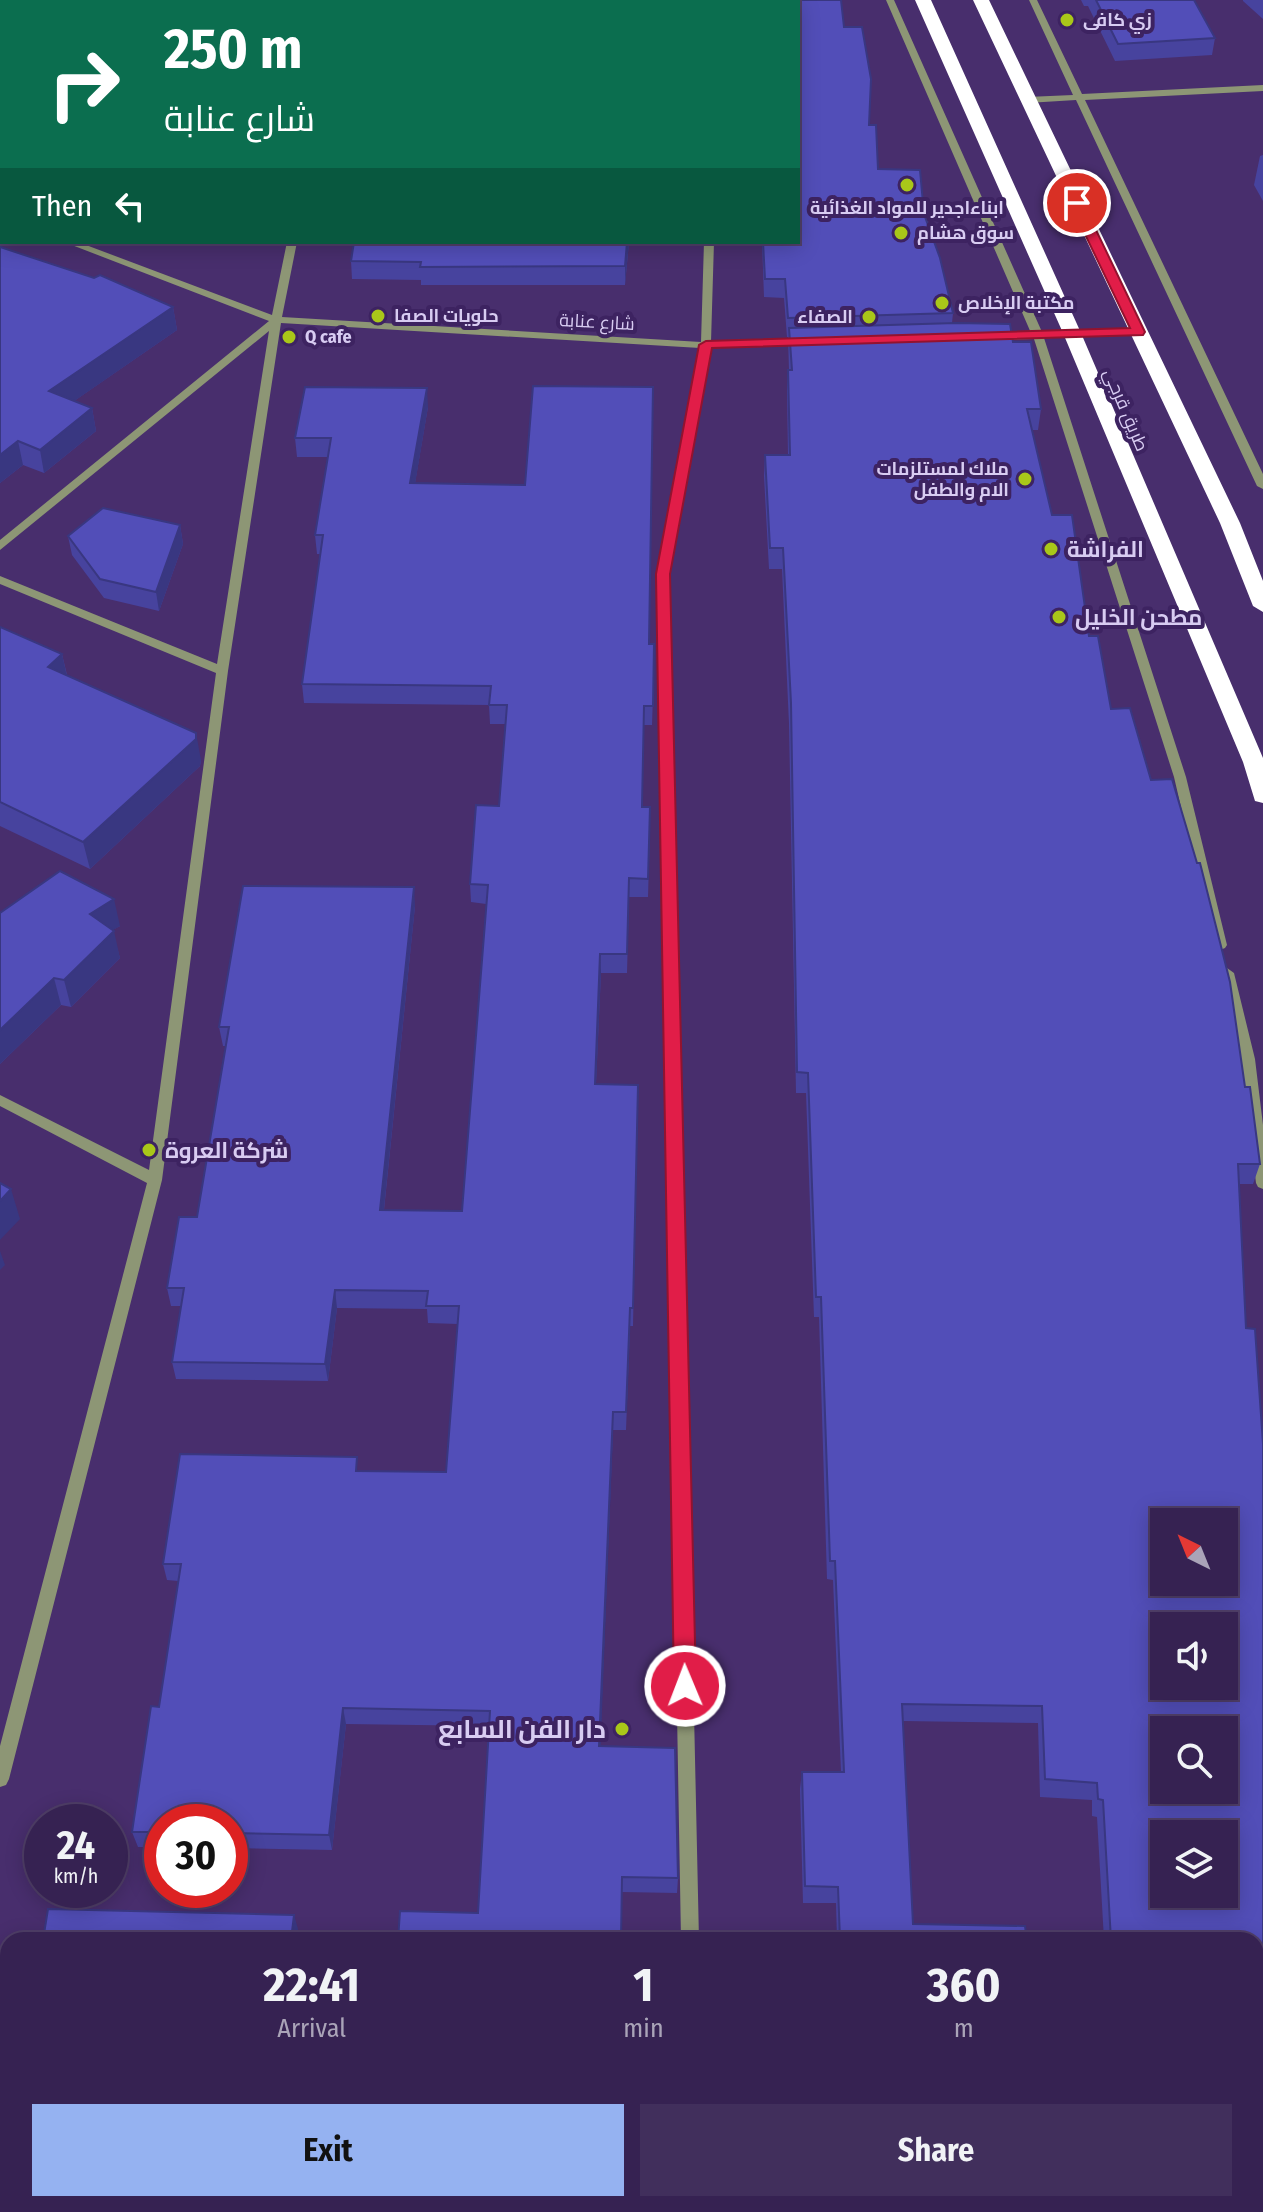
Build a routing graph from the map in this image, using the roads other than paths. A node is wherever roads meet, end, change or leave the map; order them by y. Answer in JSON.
{"nodes":[{"id":1,"x":890,"y":0,"type":"edge"},
{"id":2,"x":923,"y":0,"type":"edge"},
{"id":3,"x":981,"y":0,"type":"edge"},
{"id":4,"x":1033,"y":0,"type":"edge"},
{"id":5,"x":1263,"y":88,"type":"edge"},
{"id":6,"x":1077,"y":98,"type":"junction"},
{"id":7,"x":1027,"y":100,"type":"junction"},
{"id":8,"x":74,"y":244,"type":"edge"},
{"id":9,"x":292,"y":244,"type":"edge"},
{"id":10,"x":709,"y":244,"type":"edge"},
{"id":11,"x":276,"y":320,"type":"junction"},
{"id":12,"x":1138,"y":332,"type":"junction"},
{"id":13,"x":1072,"y":333,"type":"junction"},
{"id":14,"x":1038,"y":336,"type":"junction"},
{"id":15,"x":975,"y":337,"type":"edge"},
{"id":16,"x":817,"y":342,"type":"edge"},
{"id":17,"x":706,"y":345,"type":"junction"},
{"id":18,"x":1257,"y":454,"type":"edge"},
{"id":19,"x":1263,"y":486,"type":"edge"},
{"id":20,"x":0,"y":546,"type":"edge"},
{"id":21,"x":0,"y":580,"type":"edge"},
{"id":22,"x":1263,"y":606,"type":"edge"},
{"id":23,"x":222,"y":671,"type":"junction"},
{"id":24,"x":1263,"y":796,"type":"edge"},
{"id":25,"x":0,"y":1100,"type":"edge"},
{"id":26,"x":155,"y":1180,"type":"junction"},
{"id":27,"x":1263,"y":1183,"type":"edge"},
{"id":28,"x":0,"y":1779,"type":"edge"},
{"id":29,"x":690,"y":1932,"type":"edge"}],
"edges":[{"from":1,"to":14,"type":"street"},
{"from":2,"to":13,"type":"highway","name":"طريق قرجي"},
{"from":3,"to":7,"type":"highway","name":"طريق قرجي"},
{"from":4,"to":6,"type":"street"},
{"from":5,"to":6,"type":"street"},
{"from":6,"to":7,"type":"street"},
{"from":6,"to":18,"type":"street"},
{"from":7,"to":12,"type":"highway","name":"طريق قرجي"},
{"from":8,"to":11,"type":"street","name":"شارع عنابة"},
{"from":9,"to":11,"type":"street"},
{"from":10,"to":17,"type":"street"},
{"from":11,"to":17,"type":"street","name":"شارع عنابة"},
{"from":11,"to":20,"type":"street"},
{"from":11,"to":23,"type":"street"},
{"from":12,"to":13,"type":"street"},
{"from":12,"to":22,"type":"highway","name":"طريق قرجي"},
{"from":13,"to":14,"type":"street"},
{"from":13,"to":24,"type":"highway","name":"طريق قرجي"},
{"from":14,"to":15,"type":"street"},
{"from":14,"to":27,"type":"street"},
{"from":16,"to":17,"type":"street","name":"شارع عنابة"},
{"from":17,"to":29,"type":"street"},
{"from":18,"to":19,"type":"street"},
{"from":21,"to":23,"type":"street"},
{"from":23,"to":26,"type":"street"},
{"from":25,"to":26,"type":"street"},
{"from":26,"to":28,"type":"street"}]}
